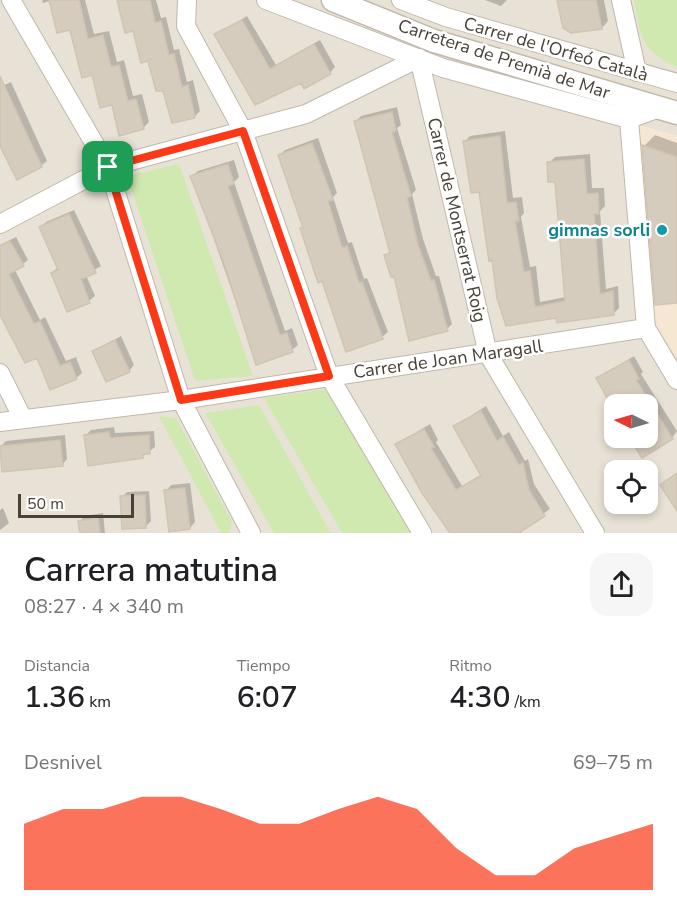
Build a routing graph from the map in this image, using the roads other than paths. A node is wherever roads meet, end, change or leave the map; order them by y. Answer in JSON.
{"nodes":[{"id":1,"x":11,"y":0,"type":"edge"},
{"id":2,"x":187,"y":0,"type":"edge"},
{"id":3,"x":266,"y":0,"type":"edge"},
{"id":4,"x":333,"y":0,"type":"edge"},
{"id":5,"x":621,"y":0,"type":"edge"},
{"id":6,"x":405,"y":1,"type":"edge"},
{"id":7,"x":419,"y":58,"type":"junction"},
{"id":8,"x":637,"y":72,"type":"junction"},
{"id":9,"x":677,"y":83,"type":"edge"},
{"id":10,"x":668,"y":110,"type":"edge"},
{"id":11,"x":629,"y":119,"type":"junction"},
{"id":12,"x":243,"y":131,"type":"junction"},
{"id":13,"x":108,"y":167,"type":"junction"},
{"id":14,"x":0,"y":224,"type":"edge"},
{"id":15,"x":646,"y":328,"type":"junction"},
{"id":16,"x":488,"y":354,"type":"junction"},
{"id":17,"x":0,"y":373,"type":"edge"},
{"id":18,"x":329,"y":376,"type":"junction"},
{"id":19,"x":677,"y":380,"type":"edge"},
{"id":20,"x":181,"y":400,"type":"junction"},
{"id":21,"x":23,"y":419,"type":"junction"},
{"id":22,"x":0,"y":422,"type":"edge"},
{"id":23,"x":251,"y":533,"type":"edge"},
{"id":24,"x":422,"y":533,"type":"edge"},
{"id":25,"x":595,"y":533,"type":"edge"}],
"edges":[{"from":1,"to":13,"type":"street"},
{"from":2,"to":12,"type":"street"},
{"from":3,"to":7,"type":"street"},
{"from":4,"to":10,"type":"street","name":"Carretera de Premià de Mar"},
{"from":5,"to":8,"type":"street"},
{"from":6,"to":8,"type":"street","name":"Carrer de l'Orfeó Català"},
{"from":7,"to":11,"type":"street"},
{"from":7,"to":12,"type":"street"},
{"from":7,"to":16,"type":"street","name":"Carrer de Montserrat Roig"},
{"from":8,"to":9,"type":"street","name":"Carrer de l'Orfeó Català"},
{"from":10,"to":11,"type":"street"},
{"from":11,"to":15,"type":"street"},
{"from":12,"to":13,"type":"street"},
{"from":12,"to":18,"type":"street"},
{"from":13,"to":14,"type":"street"},
{"from":13,"to":20,"type":"street"},
{"from":15,"to":16,"type":"street","name":"Carrer de Joan Maragall"},
{"from":15,"to":19,"type":"street"},
{"from":16,"to":18,"type":"street","name":"Carrer de Joan Maragall"},
{"from":16,"to":25,"type":"street","name":"Carrer de Montserrat Roig"},
{"from":17,"to":21,"type":"street"},
{"from":18,"to":20,"type":"street","name":"Carrer de Joan Maragall"},
{"from":18,"to":24,"type":"street"},
{"from":20,"to":21,"type":"street","name":"Carrer de Joan Maragall"},
{"from":20,"to":23,"type":"street"},
{"from":21,"to":22,"type":"street","name":"Carrer de Joan Maragall"}]}
